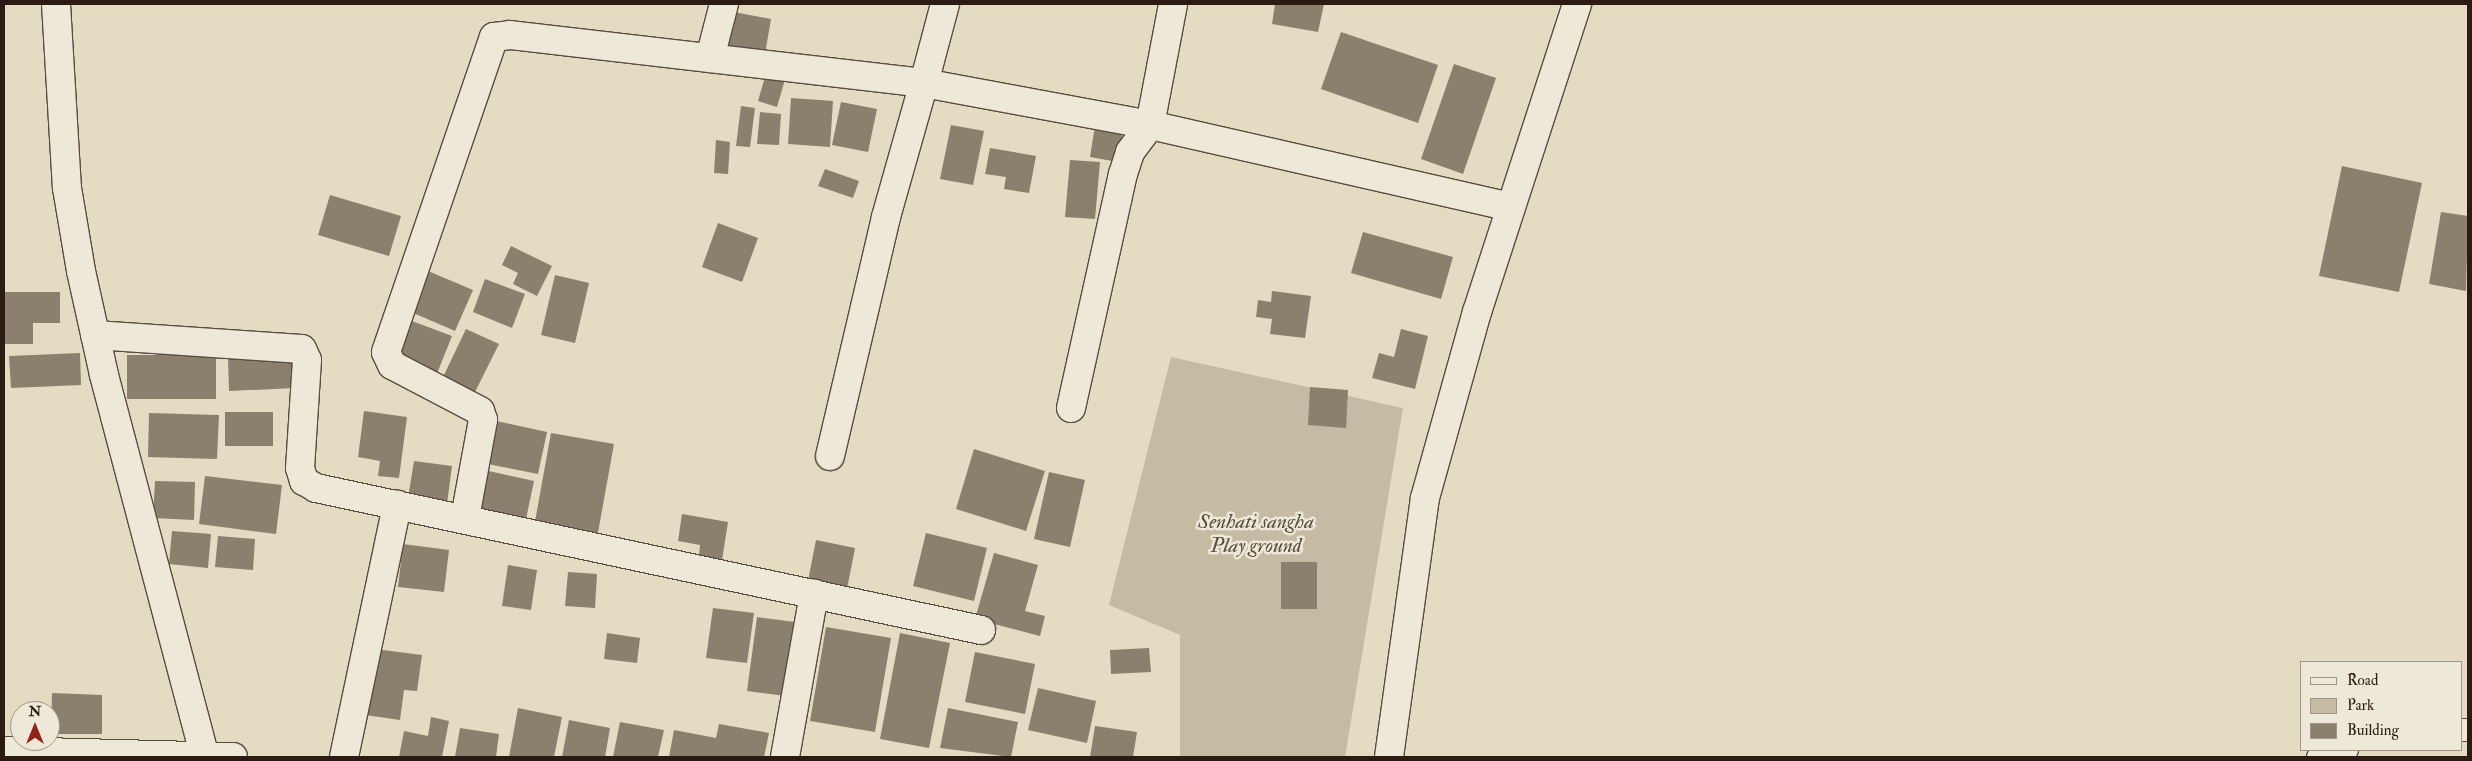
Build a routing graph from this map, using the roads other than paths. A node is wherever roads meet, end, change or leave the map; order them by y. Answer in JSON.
{"nodes":[{"id":1,"x":56,"y":4,"type":"edge"},
{"id":2,"x":724,"y":4,"type":"edge"},
{"id":3,"x":945,"y":4,"type":"edge"},
{"id":4,"x":1173,"y":4,"type":"edge"},
{"id":5,"x":1577,"y":4,"type":"edge"},
{"id":6,"x":710,"y":58,"type":"junction"},
{"id":7,"x":924,"y":83,"type":"junction"},
{"id":8,"x":1150,"y":125,"type":"junction"},
{"id":9,"x":1511,"y":207,"type":"junction"},
{"id":10,"x":95,"y":335,"type":"junction"},
{"id":11,"x":1072,"y":408,"type":"dead end"},
{"id":12,"x":830,"y":456,"type":"dead end"},
{"id":13,"x":397,"y":505,"type":"junction"},
{"id":14,"x":465,"y":518,"type":"junction"},
{"id":15,"x":814,"y":594,"type":"junction"},
{"id":16,"x":981,"y":630,"type":"dead end"},
{"id":17,"x":4,"y":751,"type":"edge"},
{"id":18,"x":2343,"y":751,"type":"edge"},
{"id":19,"x":206,"y":756,"type":"junction"},
{"id":20,"x":232,"y":757,"type":"edge"},
{"id":21,"x":344,"y":757,"type":"edge"},
{"id":22,"x":785,"y":757,"type":"edge"},
{"id":23,"x":1389,"y":757,"type":"edge"},
{"id":24,"x":2318,"y":757,"type":"edge"}],
"edges":[{"from":1,"to":10,"type":"street"},
{"from":2,"to":6,"type":"street"},
{"from":3,"to":7,"type":"street"},
{"from":4,"to":8,"type":"street"},
{"from":5,"to":9,"type":"street"},
{"from":6,"to":7,"type":"street"},
{"from":6,"to":14,"type":"street"},
{"from":7,"to":8,"type":"street"},
{"from":7,"to":12,"type":"street"},
{"from":8,"to":9,"type":"street"},
{"from":8,"to":11,"type":"street"},
{"from":9,"to":23,"type":"street"},
{"from":10,"to":13,"type":"street"},
{"from":10,"to":19,"type":"street"},
{"from":13,"to":14,"type":"street"},
{"from":13,"to":21,"type":"street"},
{"from":14,"to":15,"type":"street"},
{"from":15,"to":16,"type":"street"},
{"from":15,"to":22,"type":"street"},
{"from":17,"to":19,"type":"street"},
{"from":18,"to":24,"type":"lane"},
{"from":19,"to":20,"type":"street"}]}
